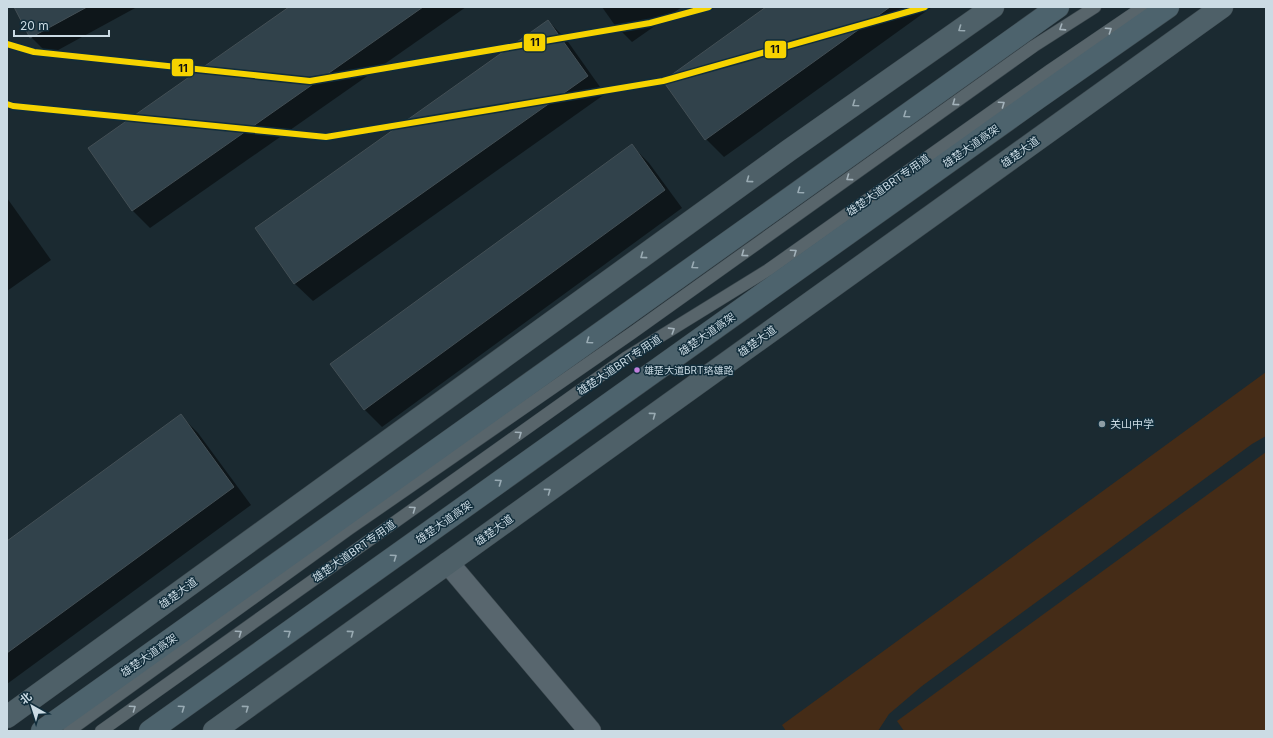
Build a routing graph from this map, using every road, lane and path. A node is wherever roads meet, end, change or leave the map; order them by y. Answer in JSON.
{"nodes":[{"id":1,"x":993,"y":7,"type":"edge"},
{"id":2,"x":1051,"y":7,"type":"edge"},
{"id":3,"x":1058,"y":7,"type":"edge"},
{"id":4,"x":1095,"y":7,"type":"edge"},
{"id":5,"x":1143,"y":7,"type":"edge"},
{"id":6,"x":1168,"y":7,"type":"edge"},
{"id":7,"x":1222,"y":7,"type":"edge"},
{"id":8,"x":972,"y":68,"type":"junction"},
{"id":9,"x":448,"y":564,"type":"junction"},
{"id":10,"x":7,"y":717,"type":"edge"},
{"id":11,"x":42,"y":731,"type":"edge"},
{"id":12,"x":69,"y":731,"type":"edge"},
{"id":13,"x":101,"y":731,"type":"edge"},
{"id":14,"x":150,"y":731,"type":"edge"},
{"id":15,"x":214,"y":731,"type":"edge"},
{"id":16,"x":590,"y":731,"type":"edge"}],
"edges":[{"from":1,"to":10,"type":"main road","name":"雄楚大道","one_way":true},
{"from":2,"to":8,"type":"highway"},
{"from":3,"to":8,"type":"highway","name":"雄楚大道高架"},
{"from":4,"to":12,"type":"lane","name":"雄楚大道BRT专用道","one_way":true},
{"from":13,"to":5,"type":"lane","name":"雄楚大道BRT专用道","one_way":true},
{"from":14,"to":6,"type":"highway","name":"雄楚大道高架","one_way":true},
{"from":9,"to":7,"type":"main road","name":"雄楚大道","one_way":true},
{"from":8,"to":11,"type":"highway","name":"雄楚大道高架","one_way":true},
{"from":15,"to":9,"type":"main road","name":"雄楚大道","one_way":true},
{"from":9,"to":16,"type":"street"}]}
